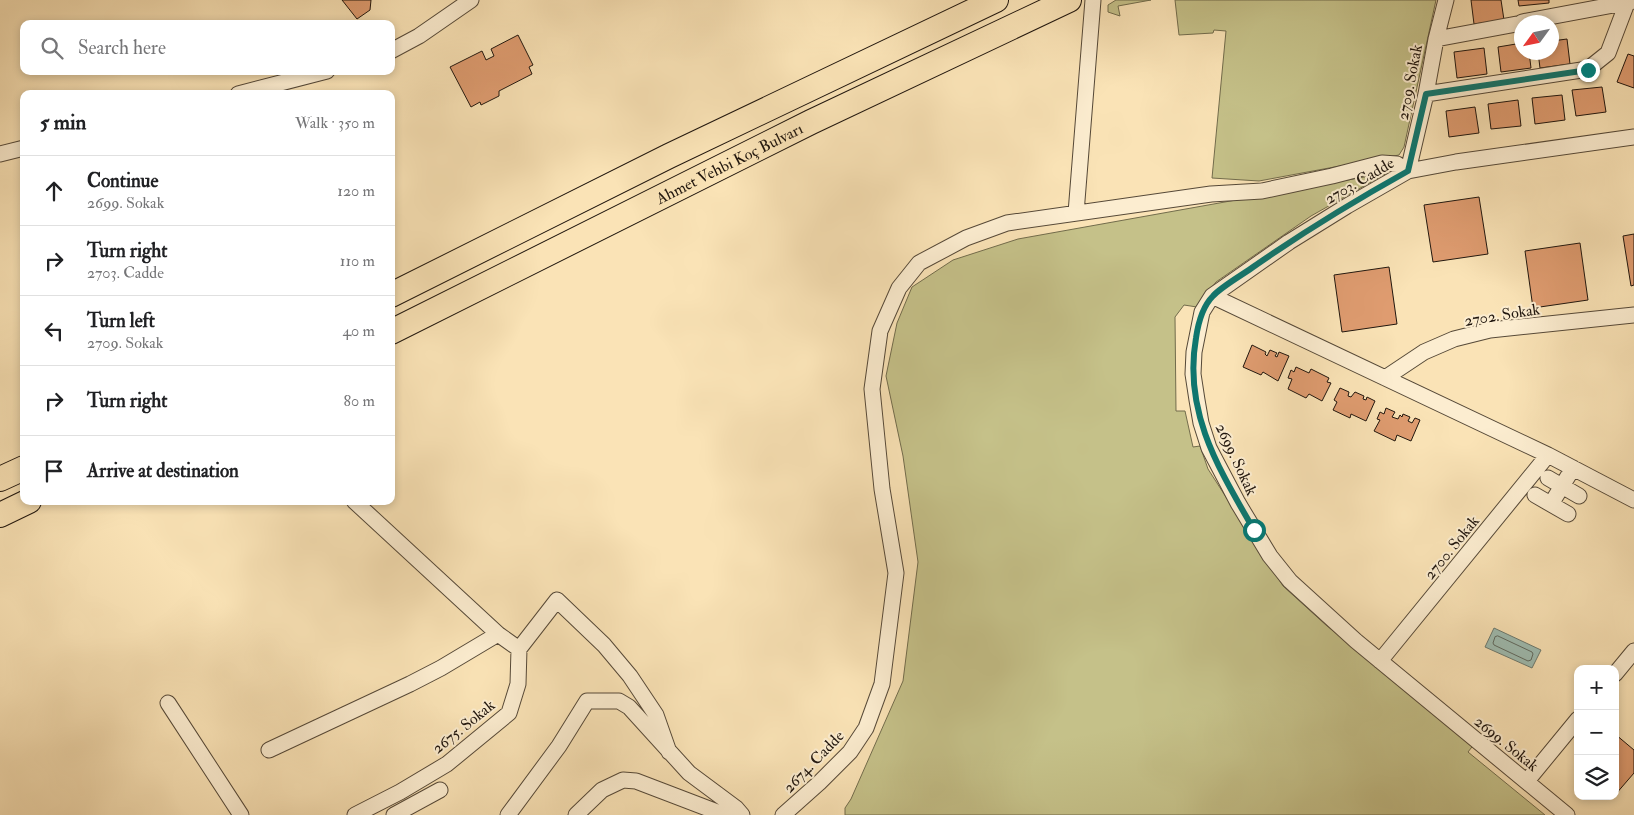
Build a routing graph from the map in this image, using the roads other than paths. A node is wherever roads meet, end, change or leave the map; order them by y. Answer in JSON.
{"nodes":[{"id":1,"x":471,"y":0,"type":"edge"},
{"id":2,"x":996,"y":0,"type":"edge"},
{"id":3,"x":1069,"y":0,"type":"edge"},
{"id":4,"x":1093,"y":0,"type":"edge"},
{"id":5,"x":1446,"y":0,"type":"edge"},
{"id":6,"x":1630,"y":2,"type":"edge"},
{"id":7,"x":1559,"y":16,"type":"edge"},
{"id":8,"x":1514,"y":24,"type":"edge"},
{"id":9,"x":1436,"y":39,"type":"junction"},
{"id":10,"x":395,"y":49,"type":"edge"},
{"id":11,"x":312,"y":75,"type":"edge"},
{"id":12,"x":253,"y":90,"type":"edge"},
{"id":13,"x":1426,"y":94,"type":"junction"},
{"id":14,"x":1634,"y":137,"type":"edge"},
{"id":15,"x":20,"y":149,"type":"edge"},
{"id":16,"x":0,"y":154,"type":"edge"},
{"id":17,"x":1408,"y":171,"type":"junction"},
{"id":18,"x":1076,"y":213,"type":"junction"},
{"id":19,"x":395,"y":293,"type":"edge"},
{"id":20,"x":1212,"y":296,"type":"junction"},
{"id":21,"x":1634,"y":314,"type":"edge"},
{"id":22,"x":395,"y":330,"type":"edge"},
{"id":23,"x":1385,"y":378,"type":"junction"},
{"id":24,"x":1548,"y":455,"type":"junction"},
{"id":25,"x":1573,"y":468,"type":"junction"},
{"id":26,"x":20,"y":470,"type":"edge"},
{"id":27,"x":0,"y":479,"type":"edge"},
{"id":28,"x":1555,"y":482,"type":"junction"},
{"id":29,"x":1535,"y":495,"type":"dead end"},
{"id":30,"x":1579,"y":496,"type":"dead end"},
{"id":31,"x":1634,"y":500,"type":"edge"},
{"id":32,"x":1550,"y":504,"type":"junction"},
{"id":33,"x":21,"y":505,"type":"edge"},
{"id":34,"x":358,"y":505,"type":"edge"},
{"id":35,"x":1568,"y":514,"type":"dead end"},
{"id":36,"x":0,"y":516,"type":"edge"},
{"id":37,"x":498,"y":634,"type":"junction"},
{"id":38,"x":519,"y":649,"type":"junction"},
{"id":39,"x":1634,"y":651,"type":"edge"},
{"id":40,"x":1380,"y":660,"type":"junction"},
{"id":41,"x":1619,"y":669,"type":"edge"},
{"id":42,"x":168,"y":704,"type":"dead end"},
{"id":43,"x":1574,"y":724,"type":"edge"},
{"id":44,"x":269,"y":750,"type":"dead end"},
{"id":45,"x":669,"y":752,"type":"junction"},
{"id":46,"x":1527,"y":781,"type":"junction"},
{"id":47,"x":440,"y":790,"type":"dead end"},
{"id":48,"x":241,"y":815,"type":"edge"},
{"id":49,"x":356,"y":815,"type":"edge"},
{"id":50,"x":394,"y":815,"type":"edge"},
{"id":51,"x":508,"y":815,"type":"edge"},
{"id":52,"x":576,"y":815,"type":"edge"},
{"id":53,"x":725,"y":815,"type":"edge"},
{"id":54,"x":742,"y":815,"type":"edge"},
{"id":55,"x":783,"y":815,"type":"edge"},
{"id":56,"x":1567,"y":815,"type":"edge"}],
"edges":[{"from":1,"to":10,"type":"street"},
{"from":2,"to":19,"type":"main road","name":"Ahmet Vehbi Koç Bulvarı"},
{"from":3,"to":22,"type":"main road","name":"Ahmet Vehbi Koç Bulvarı"},
{"from":4,"to":18,"type":"street"},
{"from":5,"to":9,"type":"street","name":"2709. Sokak"},
{"from":6,"to":7,"type":"street"},
{"from":6,"to":13,"type":"street"},
{"from":8,"to":9,"type":"street"},
{"from":9,"to":13,"type":"street","name":"2709. Sokak"},
{"from":11,"to":12,"type":"street"},
{"from":13,"to":17,"type":"street","name":"2709. Sokak"},
{"from":14,"to":17,"type":"street","name":"2703. Cadde"},
{"from":15,"to":16,"type":"street"},
{"from":17,"to":18,"type":"street","name":"2674. Cadde"},
{"from":17,"to":20,"type":"street","name":"2703. Cadde"},
{"from":18,"to":55,"type":"street","name":"2674. Cadde"},
{"from":20,"to":23,"type":"street"},
{"from":20,"to":40,"type":"street","name":"2699. Sokak"},
{"from":21,"to":23,"type":"street","name":"2702. Sokak"},
{"from":23,"to":24,"type":"street"},
{"from":24,"to":25,"type":"street"},
{"from":24,"to":40,"type":"street","name":"2700. Sokak"},
{"from":25,"to":28,"type":"street"},
{"from":25,"to":31,"type":"street"},
{"from":26,"to":27,"type":"main road"},
{"from":28,"to":30,"type":"street"},
{"from":28,"to":32,"type":"street"},
{"from":29,"to":32,"type":"street"},
{"from":32,"to":35,"type":"street"},
{"from":33,"to":36,"type":"main road"},
{"from":34,"to":37,"type":"street"},
{"from":37,"to":38,"type":"street"},
{"from":37,"to":44,"type":"street"},
{"from":38,"to":45,"type":"street"},
{"from":38,"to":49,"type":"street","name":"2675. Sokak"},
{"from":39,"to":41,"type":"street"},
{"from":40,"to":46,"type":"street","name":"2699. Sokak"},
{"from":42,"to":48,"type":"street"},
{"from":43,"to":46,"type":"street"},
{"from":45,"to":51,"type":"street"},
{"from":45,"to":54,"type":"street"},
{"from":46,"to":56,"type":"street","name":"2699. Sokak"},
{"from":47,"to":50,"type":"street"},
{"from":52,"to":53,"type":"street"}]}
